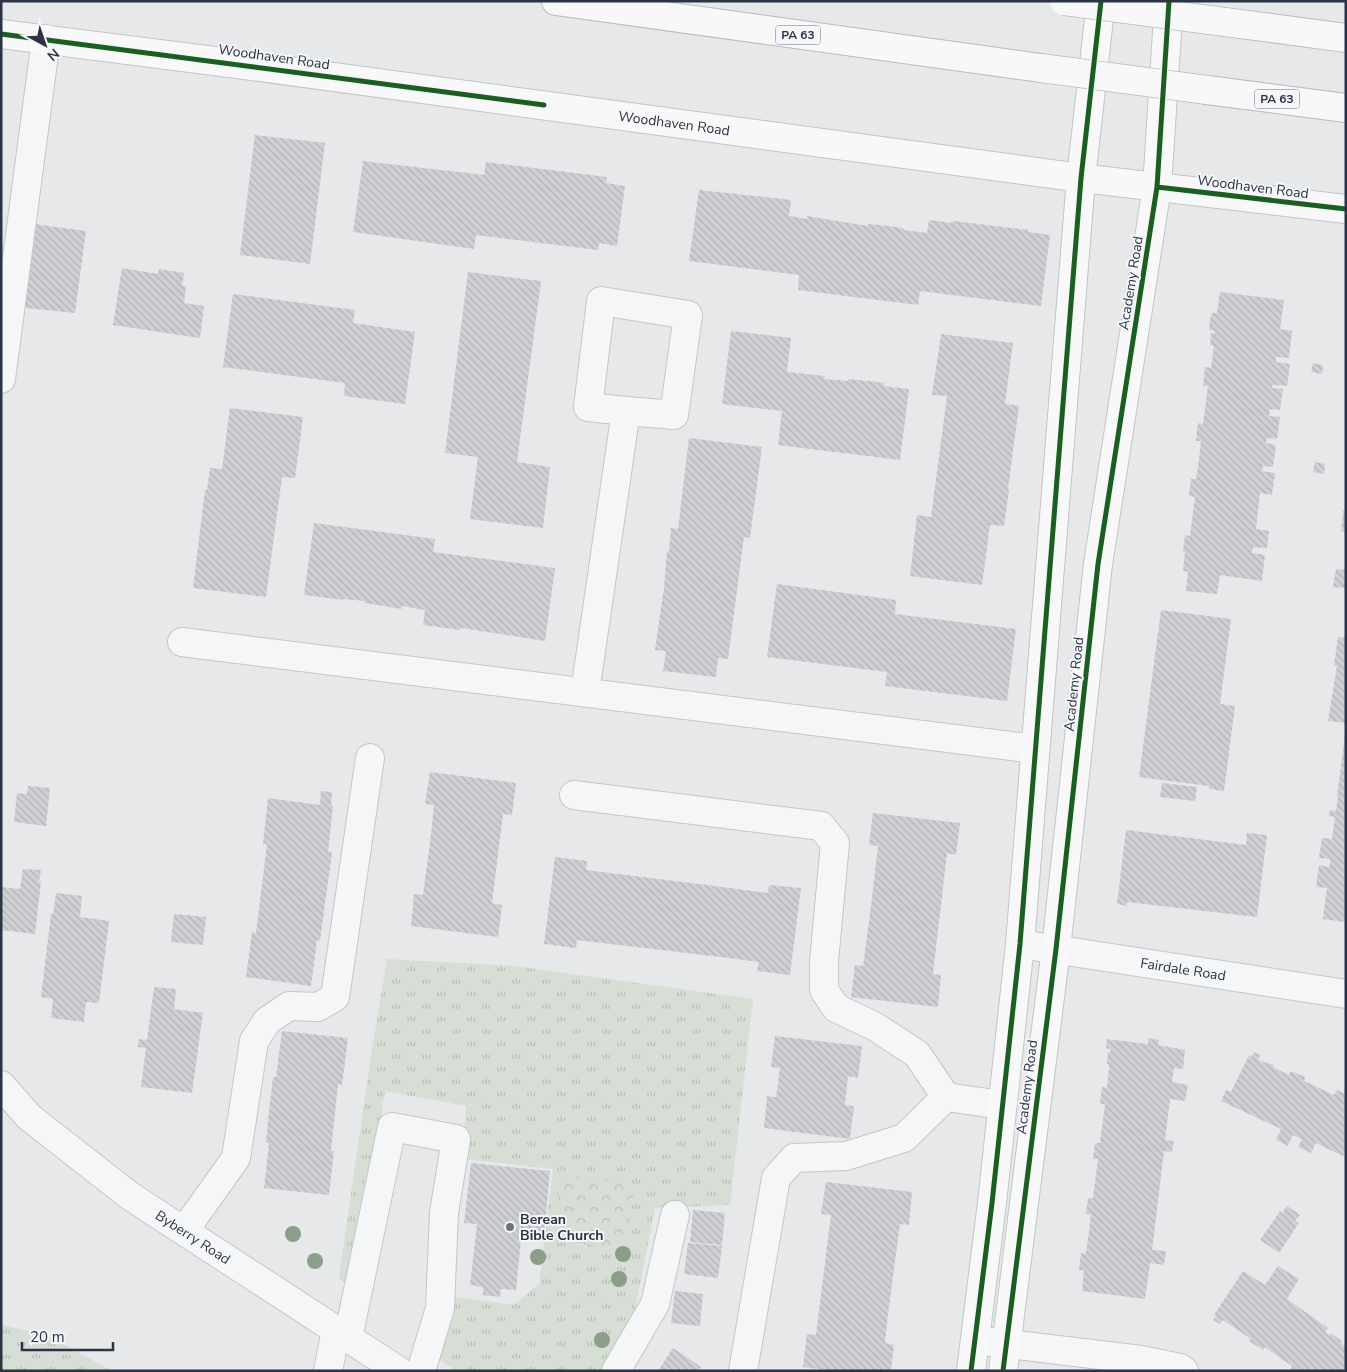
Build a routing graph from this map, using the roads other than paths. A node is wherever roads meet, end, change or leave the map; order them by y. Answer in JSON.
{"nodes":[{"id":1,"x":556,"y":1,"type":"edge"},
{"id":2,"x":1064,"y":1,"type":"edge"},
{"id":3,"x":1101,"y":1,"type":"edge"},
{"id":4,"x":1169,"y":1,"type":"edge"},
{"id":5,"x":1,"y":34,"type":"edge"},
{"id":6,"x":1346,"y":38,"type":"edge"},
{"id":7,"x":46,"y":39,"type":"junction"},
{"id":8,"x":1346,"y":108,"type":"edge"},
{"id":9,"x":1081,"y":178,"type":"junction"},
{"id":10,"x":1157,"y":187,"type":"junction"},
{"id":11,"x":1346,"y":209,"type":"edge"},
{"id":12,"x":1,"y":379,"type":"edge"},
{"id":13,"x":626,"y":411,"type":"junction"},
{"id":14,"x":182,"y":642,"type":"dead end"},
{"id":15,"x":585,"y":692,"type":"junction"},
{"id":16,"x":1036,"y":749,"type":"junction"},
{"id":17,"x":370,"y":758,"type":"dead end"},
{"id":18,"x":574,"y":796,"type":"dead end"},
{"id":19,"x":1020,"y":944,"type":"junction"},
{"id":20,"x":1056,"y":949,"type":"junction"},
{"id":21,"x":1346,"y":994,"type":"edge"},
{"id":22,"x":1,"y":1085,"type":"edge"},
{"id":23,"x":946,"y":1097,"type":"junction"},
{"id":24,"x":1002,"y":1105,"type":"junction"},
{"id":25,"x":675,"y":1215,"type":"dead end"},
{"id":26,"x":184,"y":1231,"type":"junction"},
{"id":27,"x":342,"y":1334,"type":"junction"},
{"id":28,"x":975,"y":1340,"type":"junction"},
{"id":29,"x":1006,"y":1343,"type":"junction"},
{"id":30,"x":328,"y":1371,"type":"edge"},
{"id":31,"x":399,"y":1371,"type":"edge"},
{"id":32,"x":422,"y":1371,"type":"edge"},
{"id":33,"x":616,"y":1371,"type":"edge"},
{"id":34,"x":743,"y":1371,"type":"edge"},
{"id":35,"x":970,"y":1371,"type":"edge"},
{"id":36,"x":1003,"y":1371,"type":"edge"},
{"id":37,"x":1184,"y":1371,"type":"edge"}],
"edges":[{"from":1,"to":8,"type":"main road","number":"PA 63","bridge":true},
{"from":2,"to":6,"type":"main road","bridge":true},
{"from":3,"to":9,"type":"main road","name":"Academy Road"},
{"from":4,"to":10,"type":"main road","name":"Academy Road"},
{"from":5,"to":7,"type":"main road","name":"Woodhaven Road"},
{"from":7,"to":9,"type":"main road","name":"Woodhaven Road"},
{"from":7,"to":12,"type":"street"},
{"from":9,"to":10,"type":"main road","name":"Woodhaven Road"},
{"from":9,"to":16,"type":"main road","name":"Academy Road"},
{"from":10,"to":11,"type":"main road","name":"Woodhaven Road"},
{"from":10,"to":20,"type":"main road","name":"Academy Road"},
{"from":13,"to":13,"type":"street"},
{"from":13,"to":15,"type":"street"},
{"from":14,"to":15,"type":"street"},
{"from":15,"to":16,"type":"street"},
{"from":16,"to":19,"type":"main road","name":"Academy Road"},
{"from":17,"to":26,"type":"street"},
{"from":18,"to":23,"type":"street"},
{"from":19,"to":20,"type":"street","name":"Fairdale Road"},
{"from":19,"to":24,"type":"main road","name":"Academy Road"},
{"from":20,"to":21,"type":"street","name":"Fairdale Road"},
{"from":20,"to":29,"type":"main road","name":"Academy Road"},
{"from":22,"to":26,"type":"street","name":"Byberry Road"},
{"from":23,"to":24,"type":"street"},
{"from":23,"to":34,"type":"street"},
{"from":24,"to":28,"type":"main road","name":"Academy Road"},
{"from":25,"to":33,"type":"street"},
{"from":26,"to":27,"type":"street","name":"Byberry Road"},
{"from":27,"to":30,"type":"street"},
{"from":27,"to":31,"type":"street","name":"Byberry Road"},
{"from":27,"to":32,"type":"street"},
{"from":28,"to":29,"type":"street"},
{"from":28,"to":35,"type":"main road","name":"Academy Road"},
{"from":29,"to":36,"type":"main road","name":"Academy Road"},
{"from":29,"to":37,"type":"street"}]}
